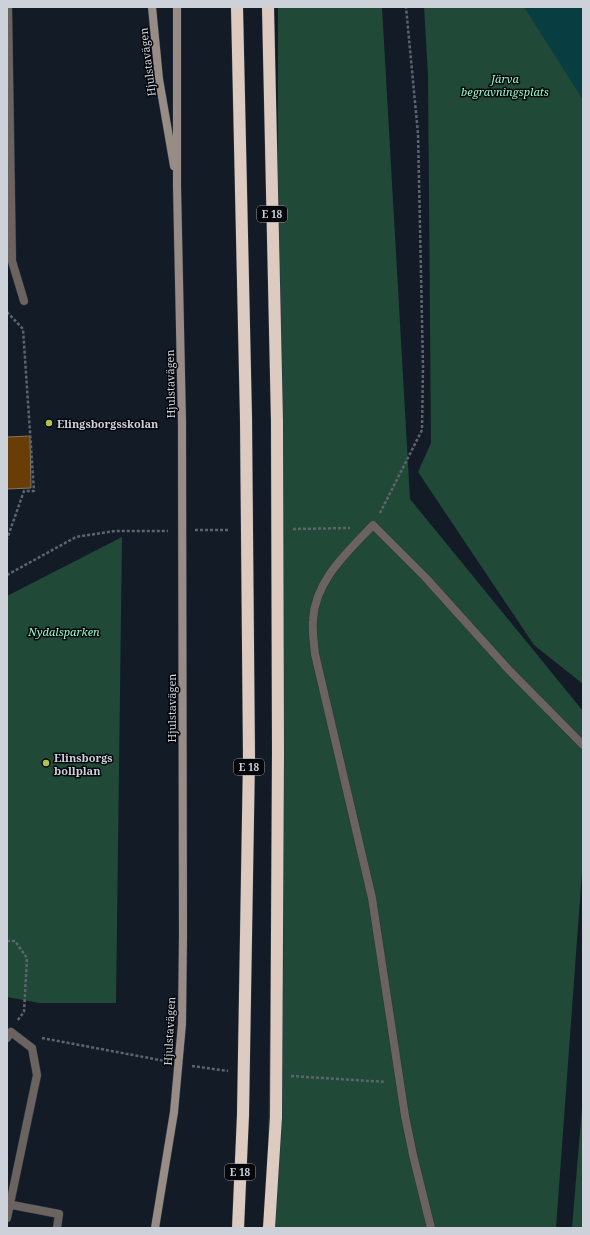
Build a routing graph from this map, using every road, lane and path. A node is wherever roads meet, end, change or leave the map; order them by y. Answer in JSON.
{"nodes":[{"id":1,"x":8,"y":7,"type":"edge"},
{"id":2,"x":152,"y":7,"type":"edge"},
{"id":3,"x":177,"y":7,"type":"edge"},
{"id":4,"x":237,"y":7,"type":"edge"},
{"id":5,"x":268,"y":7,"type":"edge"},
{"id":6,"x":406,"y":7,"type":"edge"},
{"id":7,"x":177,"y":186,"type":"junction"},
{"id":8,"x":24,"y":301,"type":"dead end"},
{"id":9,"x":7,"y":312,"type":"edge"},
{"id":10,"x":373,"y":525,"type":"junction"},
{"id":11,"x":114,"y":531,"type":"dead end"},
{"id":12,"x":7,"y":539,"type":"edge"},
{"id":13,"x":7,"y":575,"type":"edge"},
{"id":14,"x":583,"y":745,"type":"edge"},
{"id":15,"x":7,"y":941,"type":"edge"},
{"id":16,"x":9,"y":1035,"type":"edge"},
{"id":17,"x":41,"y":1038,"type":"dead end"},
{"id":18,"x":172,"y":1062,"type":"dead end"},
{"id":19,"x":187,"y":1065,"type":"dead end"},
{"id":20,"x":234,"y":1071,"type":"dead end"},
{"id":21,"x":289,"y":1076,"type":"dead end"},
{"id":22,"x":400,"y":1084,"type":"junction"},
{"id":23,"x":8,"y":1204,"type":"edge"},
{"id":24,"x":7,"y":1218,"type":"edge"},
{"id":25,"x":57,"y":1228,"type":"edge"},
{"id":26,"x":155,"y":1228,"type":"edge"},
{"id":27,"x":238,"y":1228,"type":"edge"},
{"id":28,"x":269,"y":1228,"type":"edge"},
{"id":29,"x":431,"y":1228,"type":"edge"}],
"edges":[{"from":1,"to":8,"type":"street"},
{"from":2,"to":7,"type":"main road","name":"Hjulstavägen"},
{"from":3,"to":7,"type":"main road","name":"Hjulstavägen"},
{"from":4,"to":27,"type":"highway","number":"E 18","bridge":true},
{"from":5,"to":28,"type":"highway","number":"E 18","bridge":true},
{"from":6,"to":10,"type":"path"},
{"from":7,"to":26,"type":"main road","name":"Hjulstavägen","bridge":true},
{"from":9,"to":12,"type":"path"},
{"from":10,"to":14,"type":"street"},
{"from":10,"to":22,"type":"street"},
{"from":11,"to":13,"type":"path"},
{"from":15,"to":16,"type":"path"},
{"from":16,"to":23,"type":"street"},
{"from":17,"to":18,"type":"path"},
{"from":19,"to":20,"type":"path"},
{"from":21,"to":22,"type":"path"},
{"from":22,"to":29,"type":"street"},
{"from":23,"to":24,"type":"street"},
{"from":23,"to":25,"type":"street"}]}
